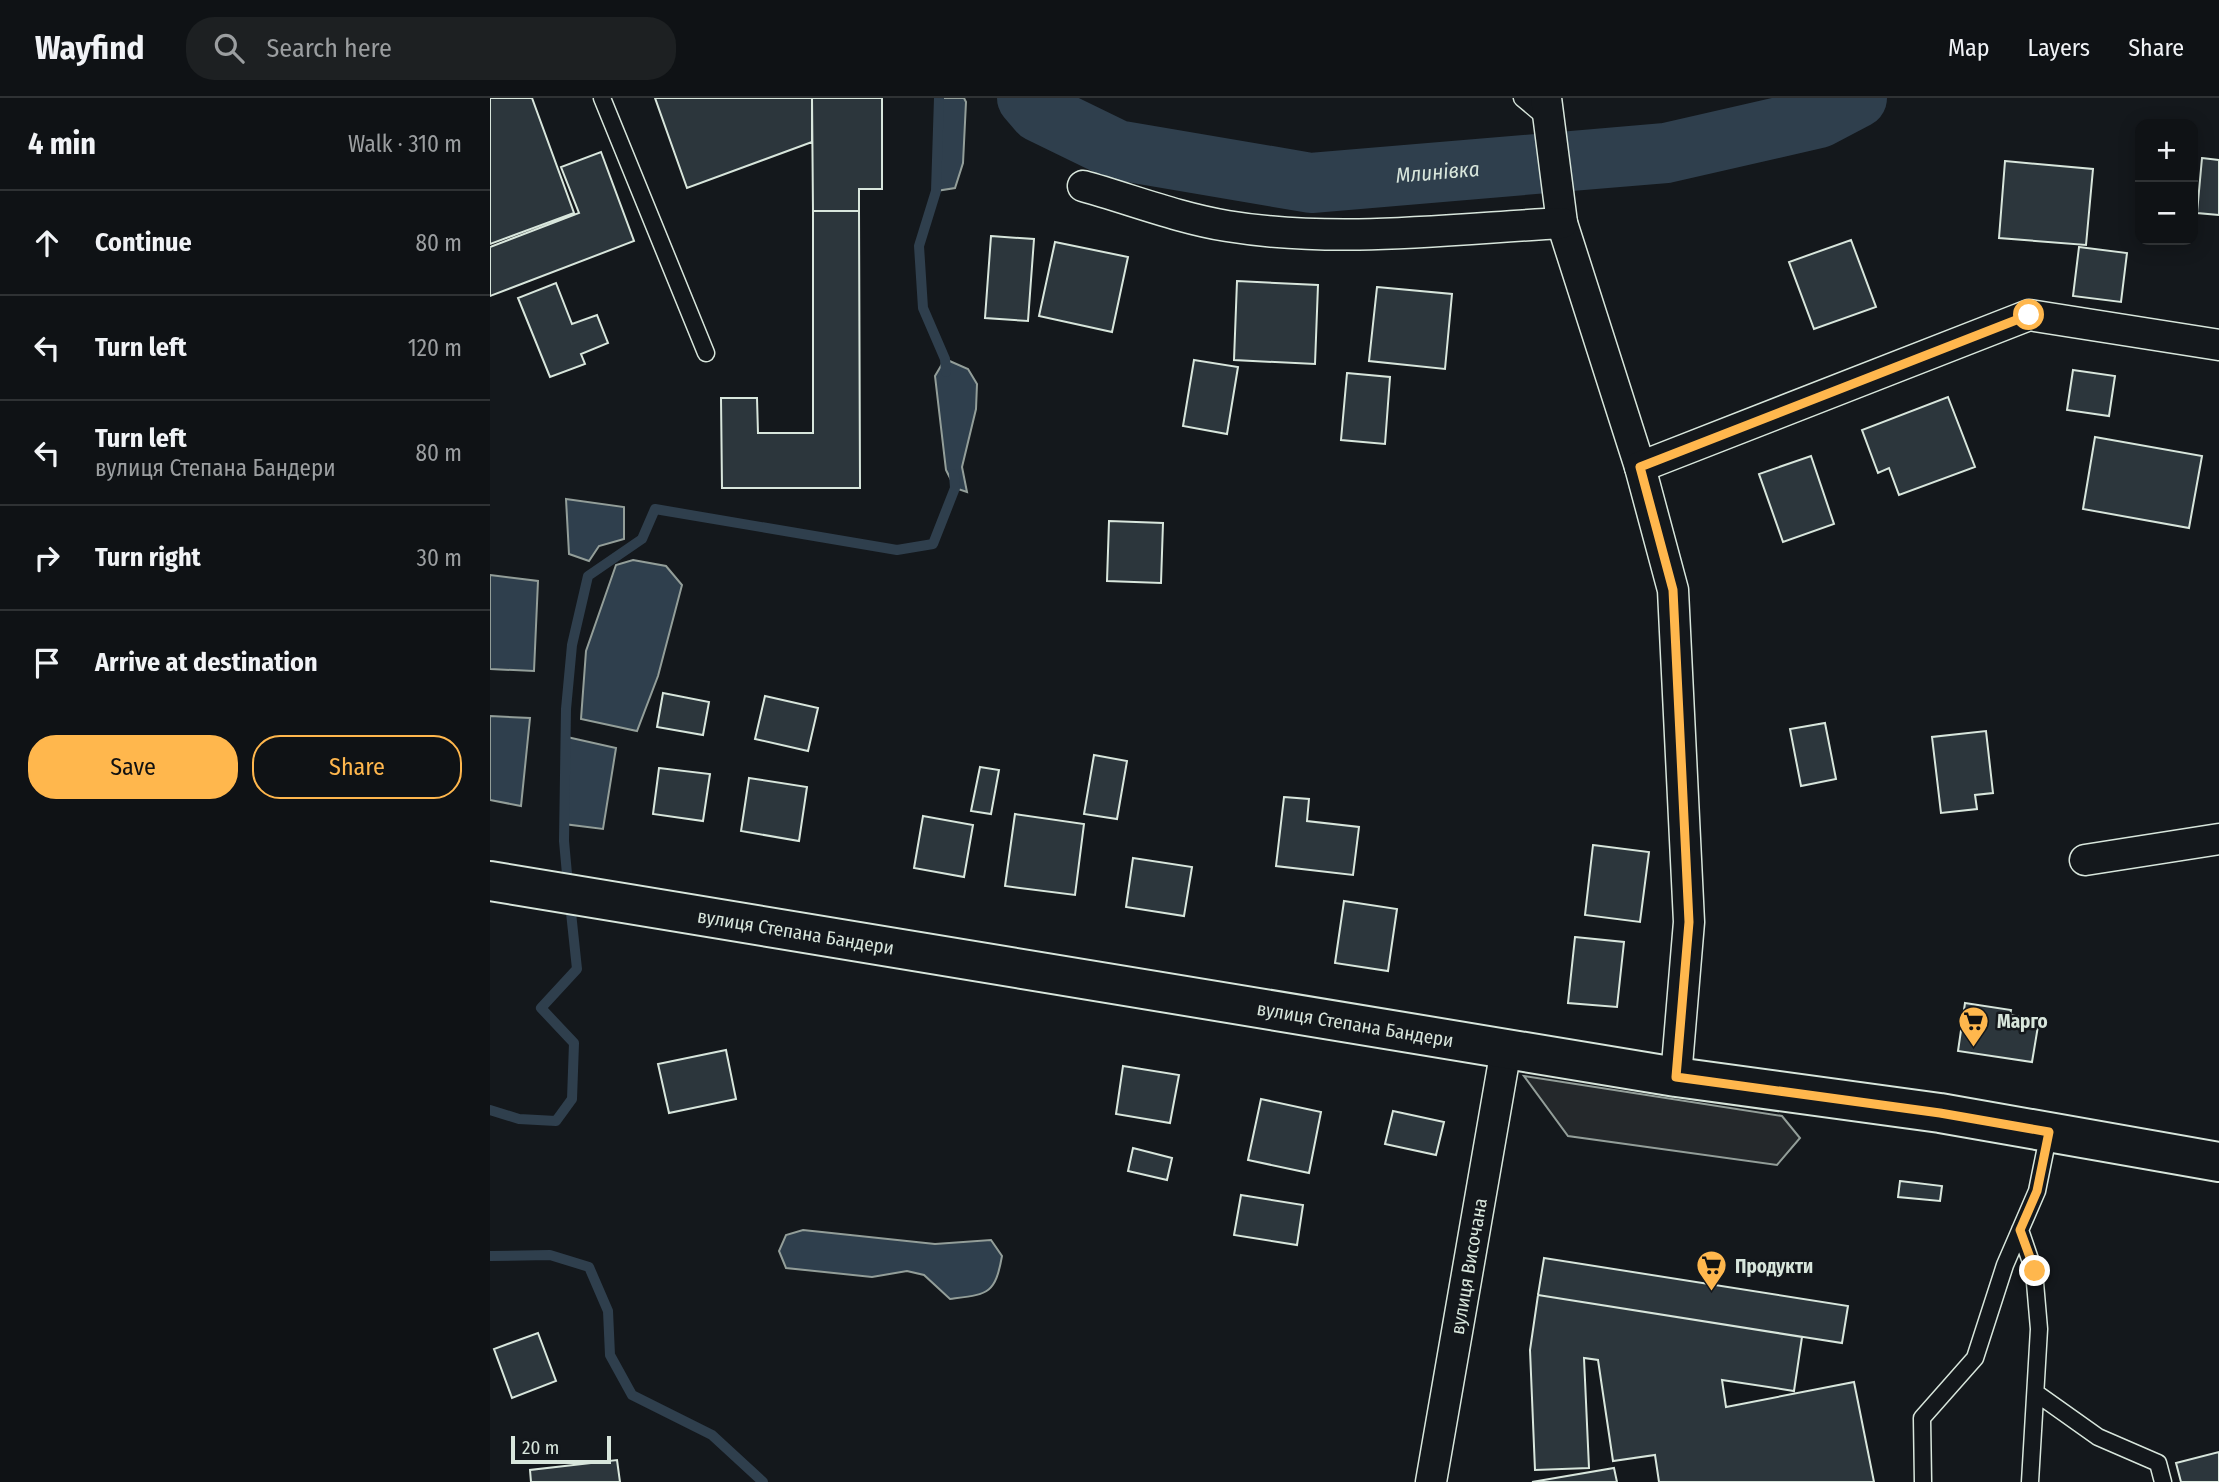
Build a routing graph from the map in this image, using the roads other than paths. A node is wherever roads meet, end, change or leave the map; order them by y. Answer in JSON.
{"nodes":[{"id":1,"x":602,"y":98,"type":"edge"},
{"id":2,"x":1522,"y":98,"type":"edge"},
{"id":3,"x":1549,"y":118,"type":"edge"},
{"id":4,"x":1083,"y":186,"type":"dead end"},
{"id":5,"x":1560,"y":209,"type":"junction"},
{"id":6,"x":2219,"y":345,"type":"edge"},
{"id":7,"x":706,"y":353,"type":"dead end"},
{"id":8,"x":1640,"y":467,"type":"junction"},
{"id":9,"x":2219,"y":839,"type":"edge"},
{"id":10,"x":2085,"y":860,"type":"dead end"},
{"id":11,"x":498,"y":882,"type":"edge"},
{"id":12,"x":1506,"y":1049,"type":"junction"},
{"id":13,"x":1676,"y":1077,"type":"junction"},
{"id":14,"x":2049,"y":1132,"type":"junction"},
{"id":15,"x":2219,"y":1162,"type":"edge"},
{"id":16,"x":2020,"y":1230,"type":"junction"},
{"id":17,"x":2036,"y":1393,"type":"junction"},
{"id":18,"x":1436,"y":1478,"type":"edge"},
{"id":19,"x":1923,"y":1482,"type":"edge"},
{"id":20,"x":2030,"y":1482,"type":"edge"},
{"id":21,"x":2162,"y":1482,"type":"edge"}],
"edges":[{"from":1,"to":7,"type":"lane"},
{"from":2,"to":3,"type":"lane"},
{"from":3,"to":5,"type":"street"},
{"from":4,"to":5,"type":"street"},
{"from":5,"to":8,"type":"street"},
{"from":6,"to":8,"type":"street"},
{"from":8,"to":13,"type":"street"},
{"from":9,"to":10,"type":"street"},
{"from":11,"to":12,"type":"main road","name":"вулиця Степана Бандери"},
{"from":12,"to":13,"type":"main road","name":"вулиця Степана Бандери"},
{"from":12,"to":18,"type":"street","name":"вулиця Височана"},
{"from":13,"to":14,"type":"main road","name":"вулиця Степана Бандери"},
{"from":14,"to":15,"type":"main road","name":"вулиця Степана Бандери"},
{"from":14,"to":16,"type":"lane"},
{"from":16,"to":17,"type":"lane"},
{"from":16,"to":19,"type":"lane"},
{"from":17,"to":20,"type":"lane"},
{"from":17,"to":21,"type":"lane"}]}
